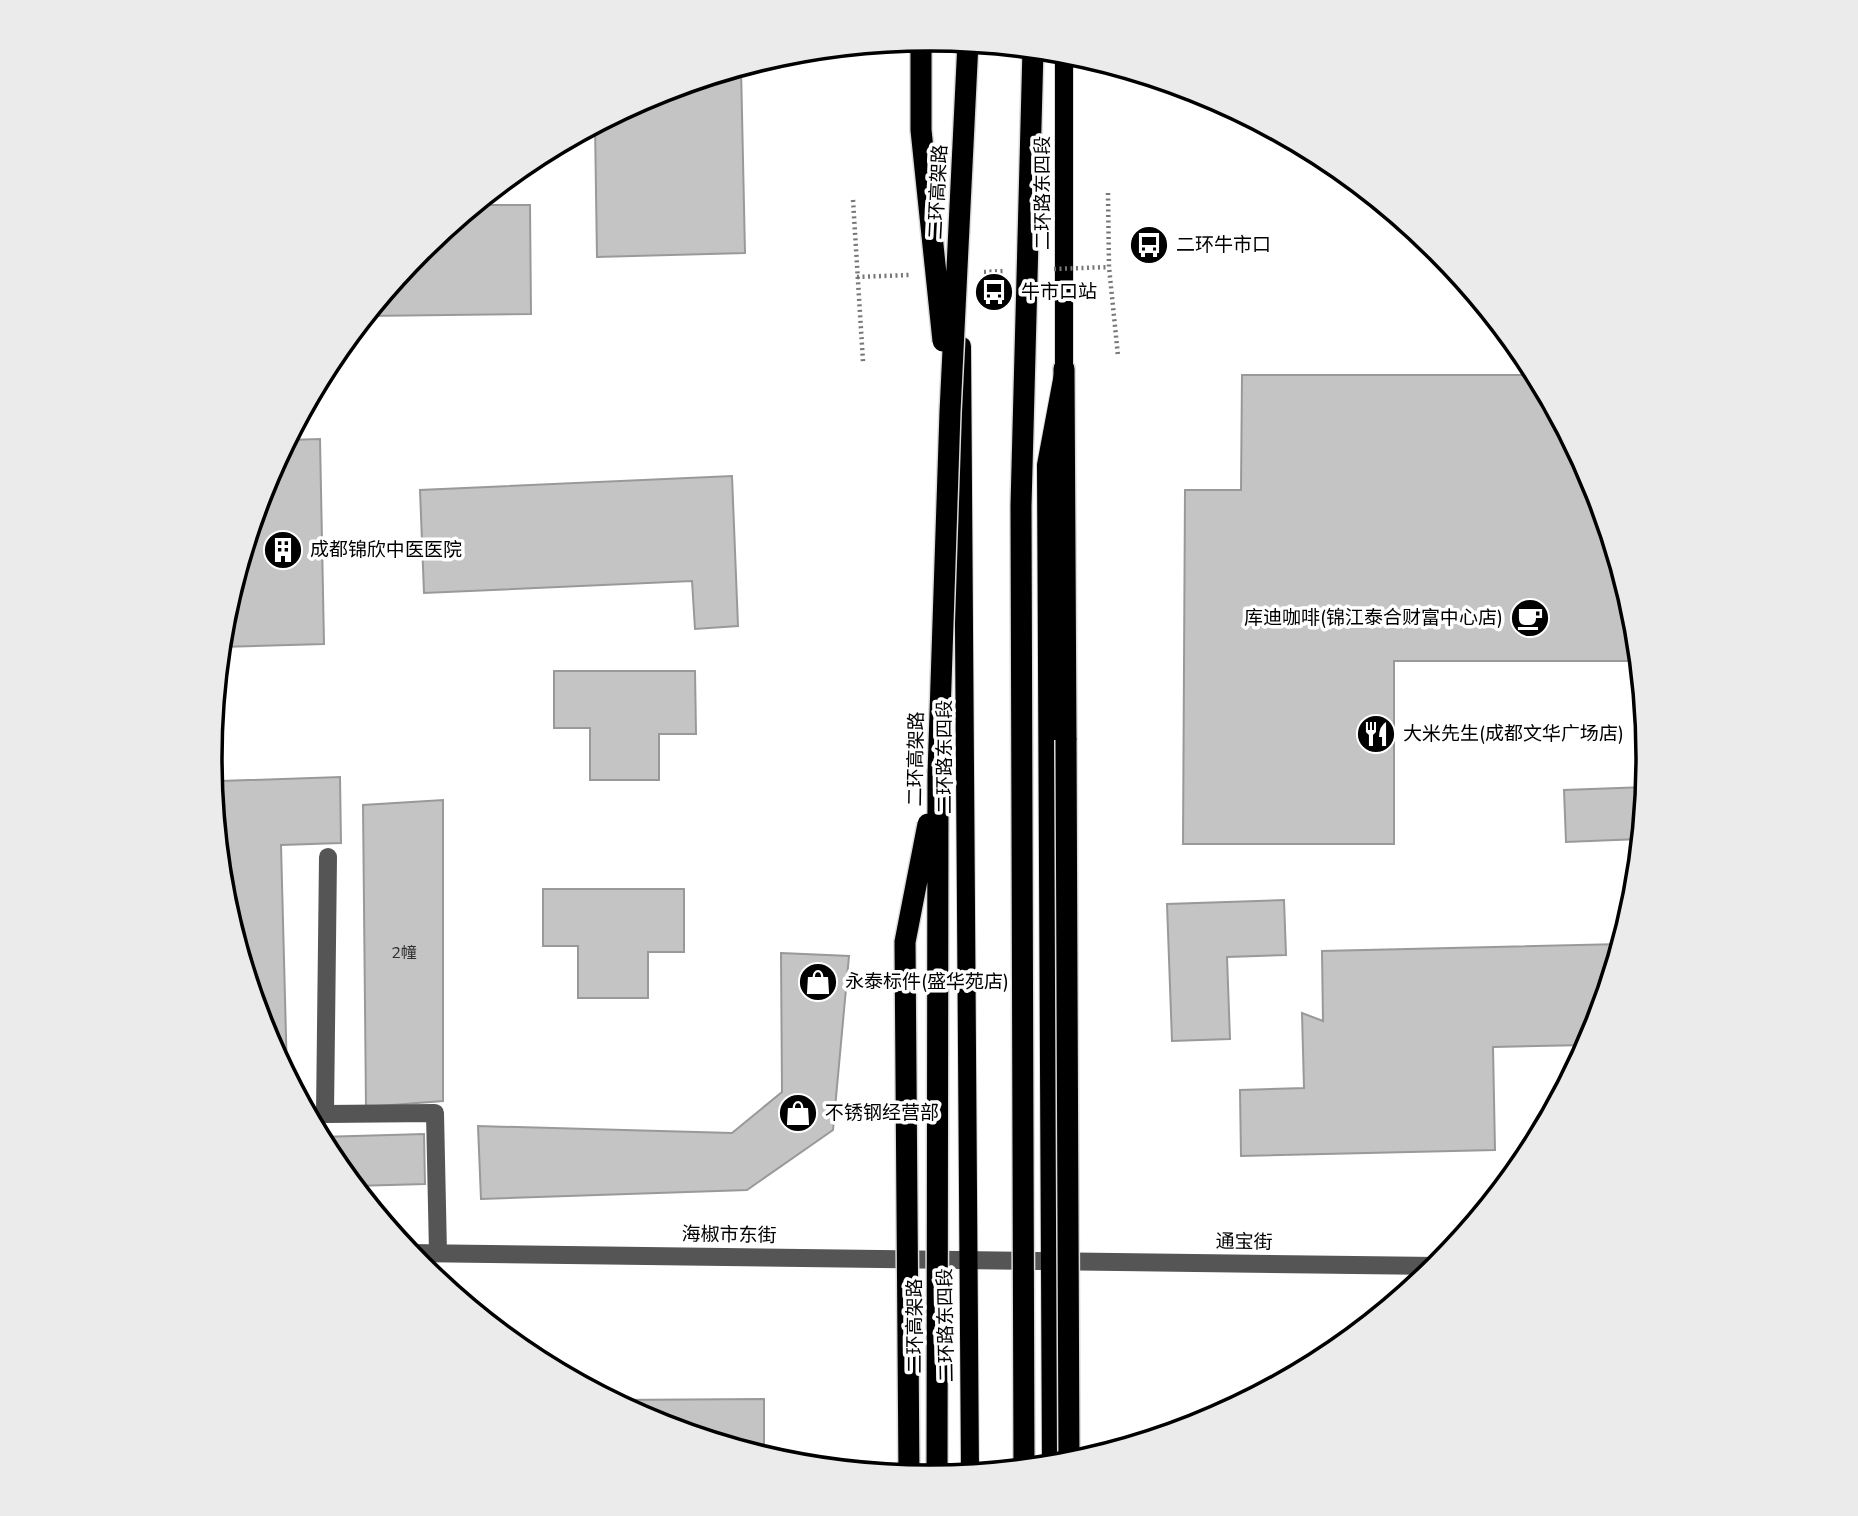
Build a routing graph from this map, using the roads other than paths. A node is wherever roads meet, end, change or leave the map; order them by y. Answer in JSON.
{"nodes":[{"id":1,"x":921,"y":51,"type":"edge"},
{"id":2,"x":958,"y":52,"type":"edge"},
{"id":3,"x":968,"y":52,"type":"edge"},
{"id":4,"x":1033,"y":59,"type":"edge"},
{"id":5,"x":1064,"y":64,"type":"edge"},
{"id":6,"x":1064,"y":369,"type":"junction"},
{"id":7,"x":950,"y":412,"type":"junction"},
{"id":8,"x":938,"y":774,"type":"junction"},
{"id":9,"x":328,"y":857,"type":"dead end"},
{"id":10,"x":424,"y":1253,"type":"edge"},
{"id":11,"x":438,"y":1253,"type":"junction"},
{"id":12,"x":967,"y":1258,"type":"junction"},
{"id":13,"x":1050,"y":1259,"type":"junction"},
{"id":14,"x":1421,"y":1266,"type":"edge"},
{"id":15,"x":1069,"y":1452,"type":"edge"},
{"id":16,"x":1051,"y":1454,"type":"edge"},
{"id":17,"x":1024,"y":1459,"type":"edge"},
{"id":18,"x":970,"y":1464,"type":"edge"},
{"id":19,"x":909,"y":1465,"type":"edge"},
{"id":20,"x":937,"y":1465,"type":"edge"}],
"edges":[{"from":1,"to":7,"type":"highway","bridge":true},
{"from":2,"to":12,"type":"main road","name":"二环路东四段"},
{"from":3,"to":7,"type":"highway","name":"二环高架路","bridge":true},
{"from":4,"to":17,"type":"highway","bridge":true},
{"from":5,"to":6,"type":"main road","name":"二环路东四段"},
{"from":6,"to":13,"type":"main road","name":"二环路东四段"},
{"from":6,"to":15,"type":"highway","bridge":true},
{"from":7,"to":8,"type":"highway","name":"二环高架路","bridge":true},
{"from":8,"to":19,"type":"highway","bridge":true},
{"from":8,"to":20,"type":"highway","name":"二环高架路","bridge":true},
{"from":9,"to":11,"type":"street"},
{"from":10,"to":11,"type":"street","name":"海椒市东街"},
{"from":11,"to":12,"type":"street","name":"海椒市东街"},
{"from":12,"to":13,"type":"street","name":"海椒市东街"},
{"from":12,"to":18,"type":"main road","name":"二环路东四段"},
{"from":13,"to":14,"type":"street","name":"通宝街"},
{"from":13,"to":16,"type":"main road","name":"二环路东四段"}]}
